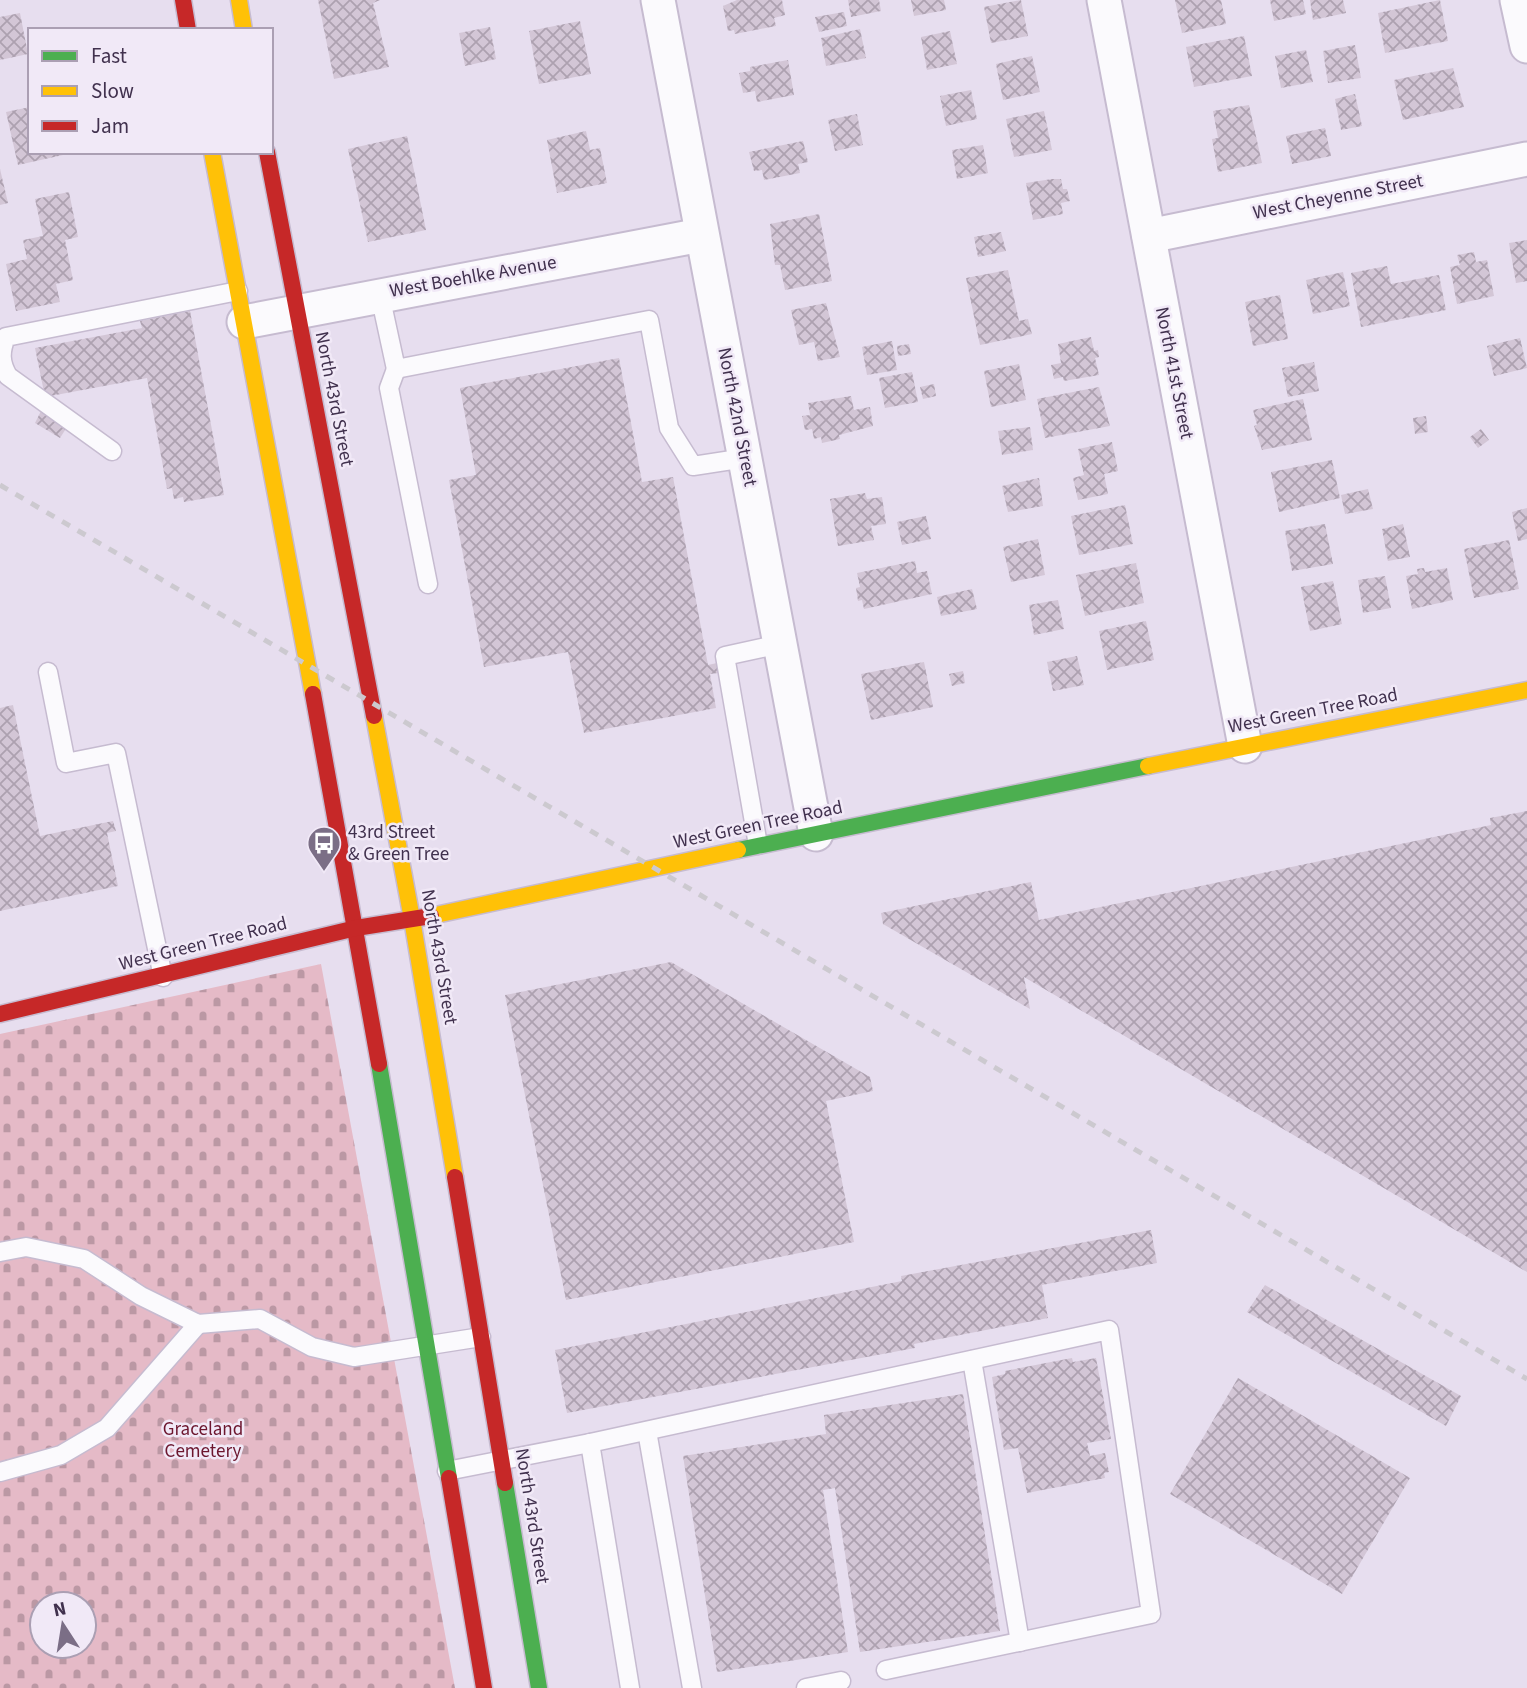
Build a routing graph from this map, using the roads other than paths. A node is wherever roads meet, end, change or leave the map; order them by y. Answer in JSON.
{"nodes":[{"id":1,"x":183,"y":0,"type":"edge"},
{"id":2,"x":239,"y":0,"type":"edge"},
{"id":3,"x":658,"y":0,"type":"edge"},
{"id":4,"x":1104,"y":0,"type":"edge"},
{"id":5,"x":1517,"y":0,"type":"edge"},
{"id":6,"x":188,"y":28,"type":"edge"},
{"id":7,"x":240,"y":28,"type":"edge"},
{"id":8,"x":1527,"y":46,"type":"edge"},
{"id":9,"x":212,"y":154,"type":"edge"},
{"id":10,"x":267,"y":154,"type":"edge"},
{"id":11,"x":1527,"y":159,"type":"edge"},
{"id":12,"x":701,"y":235,"type":"junction"},
{"id":13,"x":1149,"y":236,"type":"junction"},
{"id":14,"x":380,"y":295,"type":"junction"},
{"id":15,"x":241,"y":306,"type":"junction"},
{"id":16,"x":296,"y":311,"type":"junction"},
{"id":17,"x":396,"y":369,"type":"junction"},
{"id":18,"x":112,"y":451,"type":"dead end"},
{"id":19,"x":745,"y":458,"type":"junction"},
{"id":20,"x":428,"y":584,"type":"dead end"},
{"id":21,"x":780,"y":644,"type":"junction"},
{"id":22,"x":48,"y":672,"type":"dead end"},
{"id":23,"x":1527,"y":690,"type":"edge"},
{"id":24,"x":1245,"y":746,"type":"junction"},
{"id":25,"x":816,"y":834,"type":"junction"},
{"id":26,"x":758,"y":845,"type":"junction"},
{"id":27,"x":412,"y":919,"type":"junction"},
{"id":28,"x":356,"y":928,"type":"junction"},
{"id":29,"x":163,"y":977,"type":"junction"},
{"id":30,"x":0,"y":1014,"type":"edge"},
{"id":31,"x":0,"y":1252,"type":"edge"},
{"id":32,"x":198,"y":1324,"type":"junction"},
{"id":33,"x":481,"y":1337,"type":"junction"},
{"id":34,"x":426,"y":1345,"type":"junction"},
{"id":35,"x":972,"y":1360,"type":"junction"},
{"id":36,"x":647,"y":1431,"type":"junction"},
{"id":37,"x":590,"y":1443,"type":"junction"},
{"id":38,"x":502,"y":1462,"type":"junction"},
{"id":39,"x":447,"y":1471,"type":"junction"},
{"id":40,"x":0,"y":1472,"type":"edge"},
{"id":41,"x":1020,"y":1642,"type":"junction"},
{"id":42,"x":886,"y":1670,"type":"dead end"},
{"id":43,"x":841,"y":1681,"type":"dead end"},
{"id":44,"x":484,"y":1688,"type":"edge"},
{"id":45,"x":539,"y":1688,"type":"edge"},
{"id":46,"x":630,"y":1688,"type":"edge"},
{"id":47,"x":692,"y":1688,"type":"edge"},
{"id":48,"x":806,"y":1688,"type":"edge"}],
"edges":[{"from":1,"to":6,"type":"main road"},
{"from":2,"to":7,"type":"main road"},
{"from":3,"to":12,"type":"street","name":"North 42nd Street"},
{"from":4,"to":13,"type":"street","name":"North 41st Street"},
{"from":5,"to":8,"type":"street"},
{"from":9,"to":15,"type":"main road"},
{"from":10,"to":16,"type":"main road","name":"North 43rd Street"},
{"from":11,"to":13,"type":"street","name":"West Cheyenne Street"},
{"from":12,"to":14,"type":"street","name":"West Boehlke Avenue"},
{"from":12,"to":19,"type":"street","name":"North 42nd Street"},
{"from":13,"to":24,"type":"street","name":"North 41st Street"},
{"from":14,"to":16,"type":"street","name":"West Boehlke Avenue"},
{"from":14,"to":17,"type":"lane"},
{"from":15,"to":16,"type":"street","name":"West Boehlke Avenue"},
{"from":15,"to":18,"type":"lane"},
{"from":15,"to":28,"type":"main road"},
{"from":16,"to":27,"type":"main road","name":"North 43rd Street"},
{"from":17,"to":19,"type":"lane"},
{"from":17,"to":20,"type":"lane"},
{"from":19,"to":21,"type":"street","name":"North 42nd Street"},
{"from":21,"to":25,"type":"street","name":"North 42nd Street"},
{"from":21,"to":26,"type":"lane"},
{"from":22,"to":29,"type":"lane"},
{"from":23,"to":24,"type":"main road","name":"West Green Tree Road"},
{"from":24,"to":25,"type":"main road","name":"West Green Tree Road"},
{"from":25,"to":26,"type":"main road","name":"West Green Tree Road"},
{"from":26,"to":27,"type":"main road","name":"West Green Tree Road"},
{"from":27,"to":28,"type":"main road","name":"West Green Tree Road"},
{"from":27,"to":33,"type":"main road","name":"North 43rd Street"},
{"from":28,"to":29,"type":"main road","name":"West Green Tree Road"},
{"from":28,"to":34,"type":"main road"},
{"from":29,"to":30,"type":"main road","name":"West Green Tree Road"},
{"from":31,"to":32,"type":"lane"},
{"from":32,"to":34,"type":"lane"},
{"from":32,"to":40,"type":"lane"},
{"from":33,"to":34,"type":"lane"},
{"from":33,"to":38,"type":"main road","name":"North 43rd Street"},
{"from":34,"to":39,"type":"main road"},
{"from":35,"to":36,"type":"lane"},
{"from":35,"to":41,"type":"lane"},
{"from":35,"to":41,"type":"lane"},
{"from":36,"to":37,"type":"lane"},
{"from":36,"to":47,"type":"lane"},
{"from":37,"to":38,"type":"lane"},
{"from":37,"to":46,"type":"lane"},
{"from":38,"to":39,"type":"lane"},
{"from":38,"to":45,"type":"main road","name":"North 43rd Street"},
{"from":39,"to":44,"type":"main road"},
{"from":41,"to":42,"type":"lane"},
{"from":43,"to":48,"type":"lane"}]}
